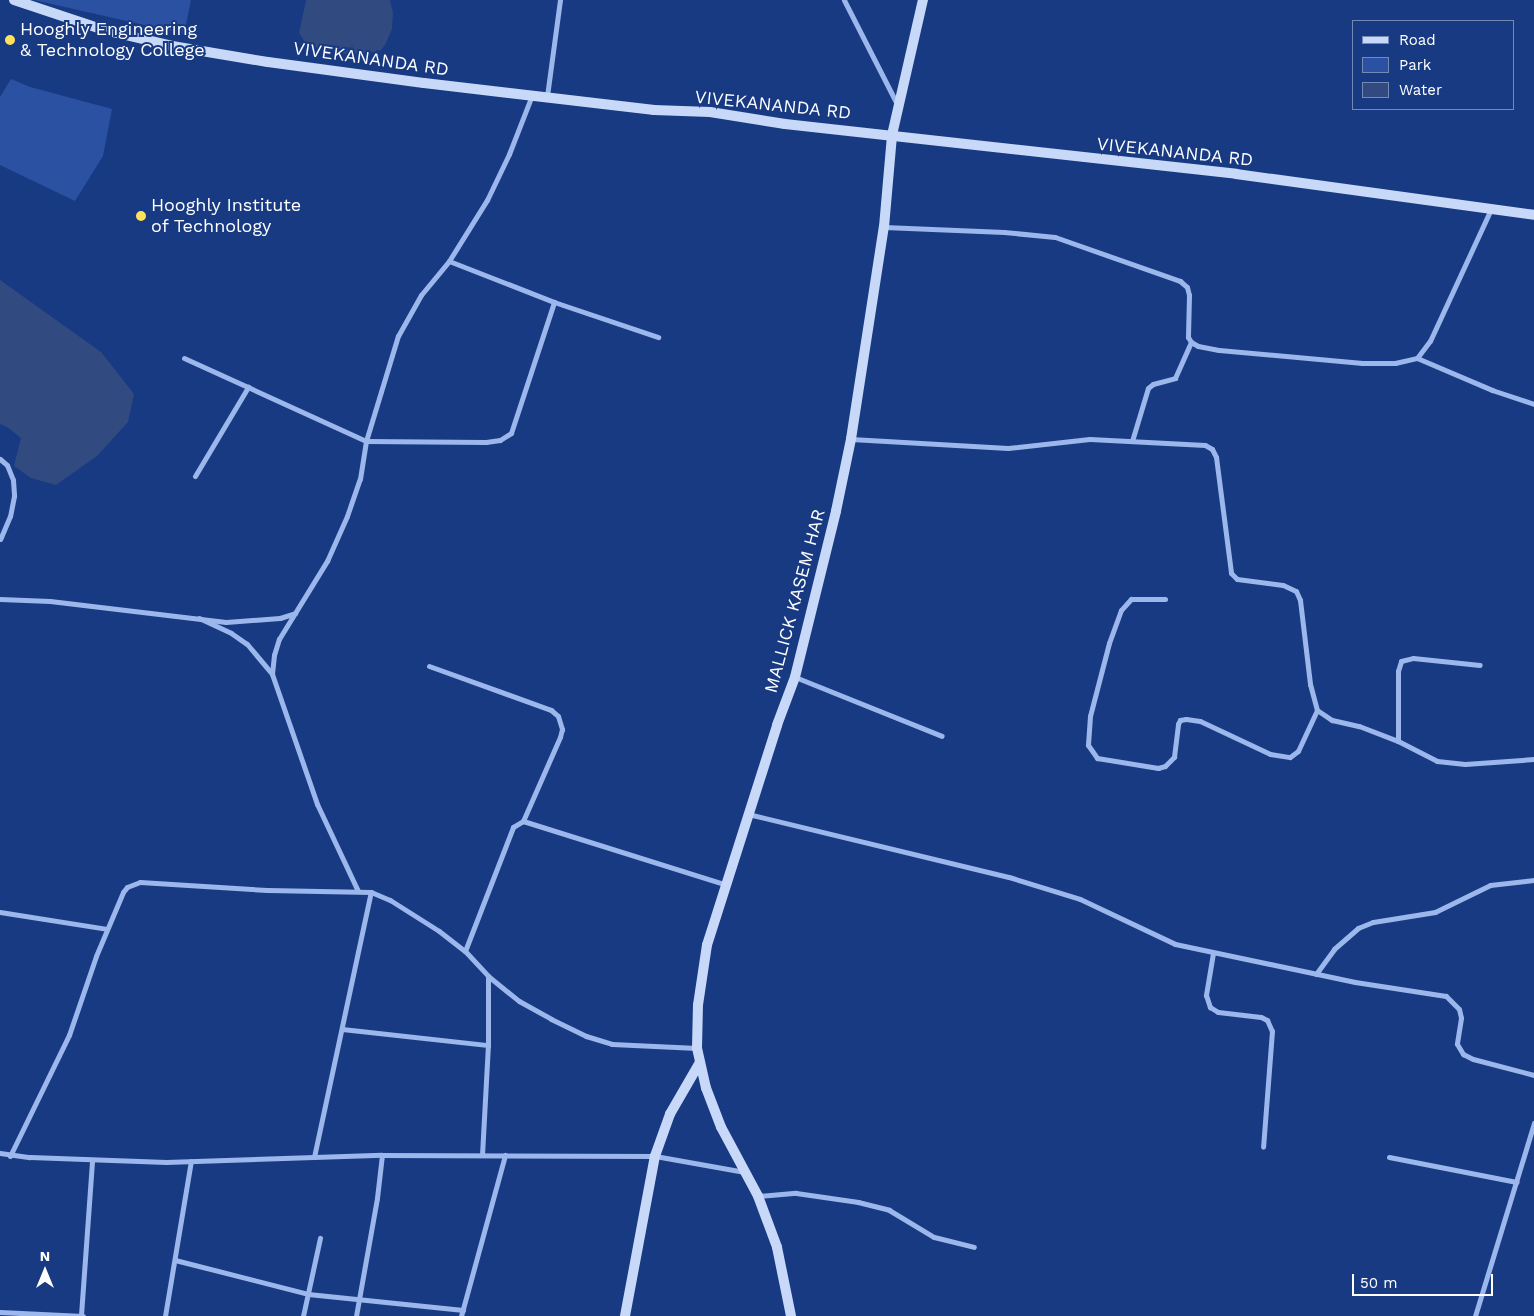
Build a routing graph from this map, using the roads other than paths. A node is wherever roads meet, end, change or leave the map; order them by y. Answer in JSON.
{"nodes":[{"id":1,"x":14,"y":0,"type":"edge"},
{"id":2,"x":560,"y":0,"type":"edge"},
{"id":3,"x":844,"y":0,"type":"edge"},
{"id":4,"x":923,"y":0,"type":"edge"},
{"id":5,"x":31,"y":2,"type":"edge"},
{"id":6,"x":533,"y":94,"type":"junction"},
{"id":7,"x":547,"y":96,"type":"junction"},
{"id":8,"x":898,"y":107,"type":"junction"},
{"id":9,"x":892,"y":135,"type":"junction"},
{"id":10,"x":1491,"y":209,"type":"junction"},
{"id":11,"x":1534,"y":215,"type":"edge"},
{"id":12,"x":884,"y":226,"type":"junction"},
{"id":13,"x":449,"y":261,"type":"junction"},
{"id":14,"x":554,"y":302,"type":"junction"},
{"id":15,"x":658,"y":337,"type":"dead end"},
{"id":16,"x":1191,"y":342,"type":"junction"},
{"id":17,"x":184,"y":358,"type":"dead end"},
{"id":18,"x":1417,"y":358,"type":"junction"},
{"id":19,"x":248,"y":387,"type":"junction"},
{"id":20,"x":1534,"y":404,"type":"edge"},
{"id":21,"x":851,"y":439,"type":"junction"},
{"id":22,"x":1132,"y":440,"type":"junction"},
{"id":23,"x":366,"y":441,"type":"junction"},
{"id":24,"x":0,"y":459,"type":"edge"},
{"id":25,"x":195,"y":476,"type":"dead end"},
{"id":26,"x":0,"y":539,"type":"edge"},
{"id":27,"x":0,"y":599,"type":"edge"},
{"id":28,"x":1165,"y":599,"type":"dead end"},
{"id":29,"x":295,"y":613,"type":"junction"},
{"id":30,"x":200,"y":618,"type":"junction"},
{"id":31,"x":428,"y":666,"type":"dead end"},
{"id":32,"x":1480,"y":666,"type":"dead end"},
{"id":33,"x":272,"y":674,"type":"junction"},
{"id":34,"x":795,"y":677,"type":"junction"},
{"id":35,"x":1316,"y":710,"type":"junction"},
{"id":36,"x":942,"y":736,"type":"dead end"},
{"id":37,"x":1398,"y":741,"type":"junction"},
{"id":38,"x":1534,"y":759,"type":"edge"},
{"id":39,"x":748,"y":814,"type":"junction"},
{"id":40,"x":523,"y":821,"type":"junction"},
{"id":41,"x":1534,"y":880,"type":"edge"},
{"id":42,"x":724,"y":884,"type":"junction"},
{"id":43,"x":358,"y":891,"type":"junction"},
{"id":44,"x":371,"y":892,"type":"junction"},
{"id":45,"x":0,"y":912,"type":"edge"},
{"id":46,"x":107,"y":929,"type":"junction"},
{"id":47,"x":465,"y":951,"type":"junction"},
{"id":48,"x":1213,"y":953,"type":"junction"},
{"id":49,"x":1316,"y":974,"type":"junction"},
{"id":50,"x":488,"y":976,"type":"junction"},
{"id":51,"x":342,"y":1029,"type":"junction"},
{"id":52,"x":488,"y":1045,"type":"junction"},
{"id":53,"x":696,"y":1048,"type":"junction"},
{"id":54,"x":699,"y":1064,"type":"junction"},
{"id":55,"x":1534,"y":1075,"type":"edge"},
{"id":56,"x":1534,"y":1123,"type":"edge"},
{"id":57,"x":1263,"y":1147,"type":"dead end"},
{"id":58,"x":0,"y":1153,"type":"edge"},
{"id":59,"x":382,"y":1155,"type":"junction"},
{"id":60,"x":482,"y":1155,"type":"junction"},
{"id":61,"x":505,"y":1155,"type":"junction"},
{"id":62,"x":10,"y":1156,"type":"junction"},
{"id":63,"x":655,"y":1156,"type":"junction"},
{"id":64,"x":314,"y":1157,"type":"junction"},
{"id":65,"x":1389,"y":1157,"type":"dead end"},
{"id":66,"x":92,"y":1160,"type":"junction"},
{"id":67,"x":191,"y":1161,"type":"junction"},
{"id":68,"x":745,"y":1172,"type":"junction"},
{"id":69,"x":1516,"y":1182,"type":"junction"},
{"id":70,"x":758,"y":1196,"type":"junction"},
{"id":71,"x":320,"y":1238,"type":"dead end"},
{"id":72,"x":974,"y":1248,"type":"dead end"},
{"id":73,"x":175,"y":1260,"type":"junction"},
{"id":74,"x":308,"y":1294,"type":"junction"},
{"id":75,"x":359,"y":1300,"type":"junction"},
{"id":76,"x":0,"y":1312,"type":"edge"},
{"id":77,"x":462,"y":1313,"type":"edge"},
{"id":78,"x":82,"y":1315,"type":"edge"},
{"id":79,"x":164,"y":1316,"type":"edge"},
{"id":80,"x":303,"y":1316,"type":"edge"},
{"id":81,"x":356,"y":1316,"type":"edge"},
{"id":82,"x":625,"y":1316,"type":"edge"},
{"id":83,"x":791,"y":1316,"type":"edge"},
{"id":84,"x":1475,"y":1316,"type":"edge"}],
"edges":[{"from":1,"to":5,"type":"street","name":"VIVEKANANDA RD"},
{"from":2,"to":7,"type":"street"},
{"from":3,"to":8,"type":"street"},
{"from":4,"to":8,"type":"street","name":"MALLICK KASEM HAR"},
{"from":5,"to":6,"type":"street","name":"VIVEKANANDA RD"},
{"from":6,"to":7,"type":"street","name":"VIVEKANANDA RD"},
{"from":6,"to":13,"type":"street"},
{"from":7,"to":9,"type":"street","name":"VIVEKANANDA RD"},
{"from":8,"to":9,"type":"street","name":"MALLICK KASEM HAR"},
{"from":9,"to":10,"type":"street","name":"VIVEKANANDA RD"},
{"from":9,"to":12,"type":"street","name":"MALLICK KASEM HAR"},
{"from":10,"to":11,"type":"street","name":"VIVEKANANDA RD"},
{"from":10,"to":18,"type":"street"},
{"from":12,"to":16,"type":"street"},
{"from":12,"to":21,"type":"street","name":"MALLICK KASEM HAR"},
{"from":13,"to":14,"type":"street"},
{"from":13,"to":23,"type":"street"},
{"from":14,"to":15,"type":"street"},
{"from":14,"to":23,"type":"street"},
{"from":16,"to":18,"type":"street"},
{"from":16,"to":22,"type":"street"},
{"from":17,"to":19,"type":"street"},
{"from":18,"to":20,"type":"street"},
{"from":19,"to":23,"type":"street"},
{"from":19,"to":25,"type":"street"},
{"from":21,"to":22,"type":"street"},
{"from":21,"to":34,"type":"street","name":"MALLICK KASEM HAR"},
{"from":22,"to":35,"type":"street"},
{"from":23,"to":29,"type":"street"},
{"from":24,"to":26,"type":"street"},
{"from":27,"to":30,"type":"street"},
{"from":28,"to":35,"type":"street"},
{"from":29,"to":30,"type":"street"},
{"from":29,"to":33,"type":"street"},
{"from":30,"to":33,"type":"street"},
{"from":31,"to":40,"type":"street"},
{"from":32,"to":37,"type":"street"},
{"from":33,"to":43,"type":"street"},
{"from":34,"to":36,"type":"street"},
{"from":34,"to":39,"type":"street","name":"MALLICK KASEM HAR"},
{"from":35,"to":37,"type":"street"},
{"from":37,"to":38,"type":"street"},
{"from":39,"to":42,"type":"street","name":"MALLICK KASEM HAR"},
{"from":39,"to":48,"type":"street"},
{"from":40,"to":42,"type":"street"},
{"from":40,"to":47,"type":"street"},
{"from":41,"to":49,"type":"street"},
{"from":42,"to":53,"type":"street","name":"MALLICK KASEM HAR"},
{"from":43,"to":44,"type":"street"},
{"from":43,"to":46,"type":"street"},
{"from":44,"to":47,"type":"street"},
{"from":44,"to":51,"type":"street"},
{"from":45,"to":46,"type":"street"},
{"from":46,"to":62,"type":"street"},
{"from":47,"to":50,"type":"street"},
{"from":48,"to":49,"type":"street"},
{"from":48,"to":57,"type":"street"},
{"from":49,"to":55,"type":"street"},
{"from":50,"to":52,"type":"street"},
{"from":50,"to":53,"type":"street"},
{"from":51,"to":52,"type":"street"},
{"from":51,"to":64,"type":"street"},
{"from":52,"to":60,"type":"street"},
{"from":53,"to":54,"type":"street","name":"MALLICK KASEM HAR"},
{"from":54,"to":63,"type":"street"},
{"from":54,"to":68,"type":"street","name":"MALLICK KASEM HAR"},
{"from":56,"to":69,"type":"street"},
{"from":58,"to":62,"type":"street"},
{"from":59,"to":60,"type":"street"},
{"from":59,"to":64,"type":"street"},
{"from":59,"to":75,"type":"street"},
{"from":60,"to":61,"type":"street"},
{"from":61,"to":63,"type":"street"},
{"from":61,"to":77,"type":"street"},
{"from":62,"to":66,"type":"street"},
{"from":63,"to":68,"type":"street"},
{"from":63,"to":82,"type":"street"},
{"from":64,"to":67,"type":"street"},
{"from":65,"to":69,"type":"street"},
{"from":66,"to":67,"type":"street"},
{"from":66,"to":78,"type":"street"},
{"from":67,"to":73,"type":"street"},
{"from":68,"to":70,"type":"street","name":"MALLICK KASEM HAR"},
{"from":69,"to":84,"type":"street"},
{"from":70,"to":72,"type":"street"},
{"from":70,"to":83,"type":"street","name":"MALLICK KASEM HAR"},
{"from":71,"to":74,"type":"street"},
{"from":73,"to":74,"type":"street"},
{"from":73,"to":79,"type":"street"},
{"from":74,"to":75,"type":"street"},
{"from":74,"to":80,"type":"street"},
{"from":75,"to":77,"type":"street"},
{"from":75,"to":81,"type":"street"},
{"from":76,"to":78,"type":"street"}]}
